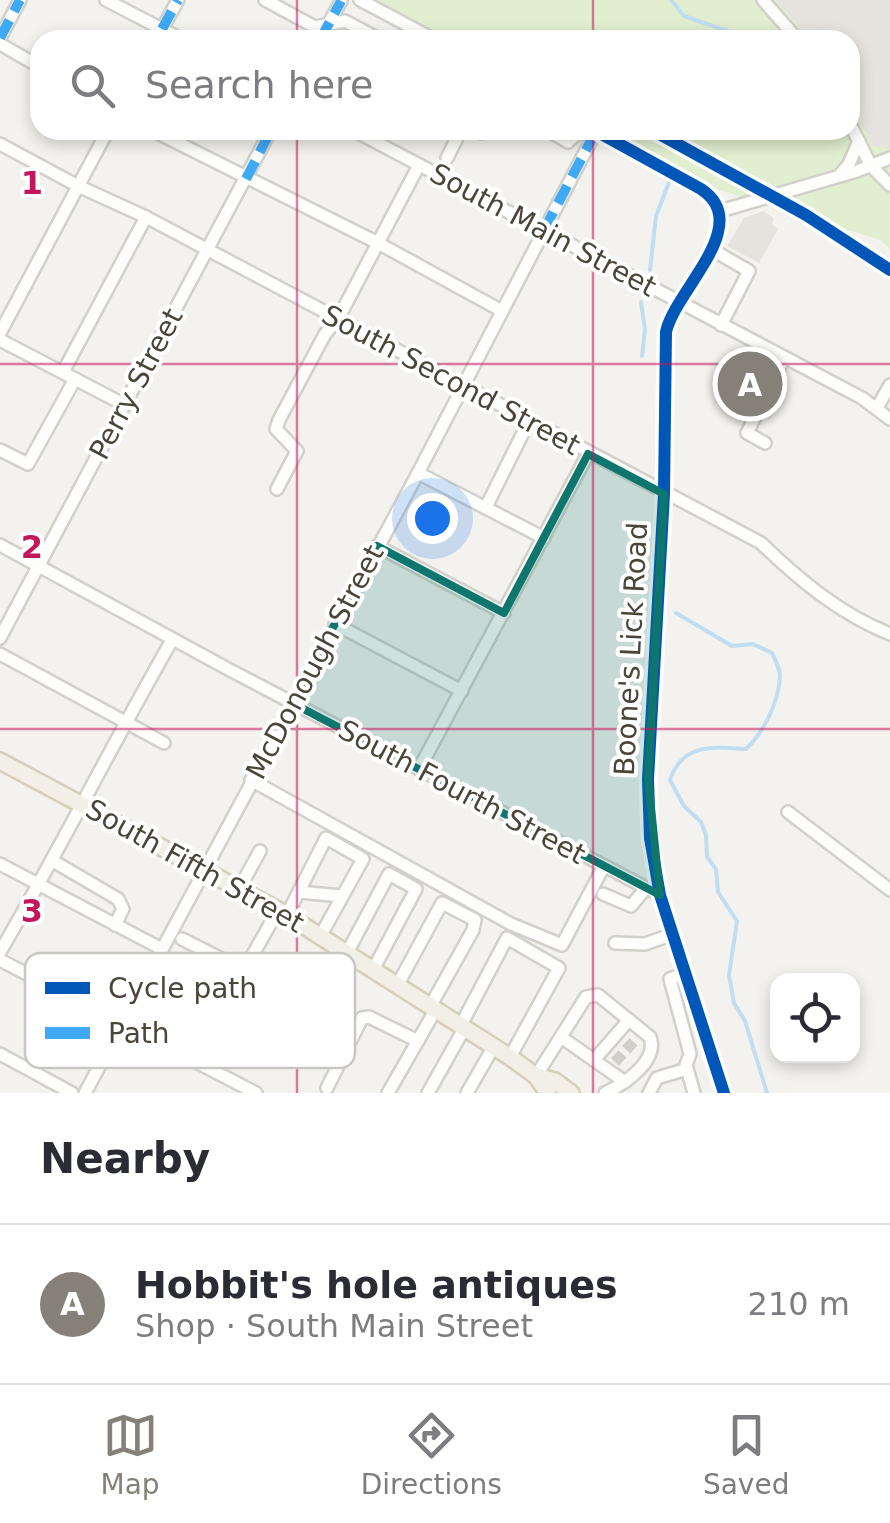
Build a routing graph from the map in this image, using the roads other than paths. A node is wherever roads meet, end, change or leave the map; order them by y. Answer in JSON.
{"nodes":[{"id":1,"x":20,"y":0,"type":"edge"},
{"id":2,"x":106,"y":0,"type":"edge"},
{"id":3,"x":178,"y":0,"type":"edge"},
{"id":4,"x":266,"y":0,"type":"edge"},
{"id":5,"x":360,"y":0,"type":"edge"},
{"id":6,"x":763,"y":0,"type":"edge"},
{"id":7,"x":341,"y":1,"type":"edge"},
{"id":8,"x":328,"y":24,"type":"junction"},
{"id":9,"x":151,"y":30,"type":"edge"},
{"id":10,"x":162,"y":30,"type":"edge"},
{"id":11,"x":325,"y":30,"type":"edge"},
{"id":12,"x":362,"y":30,"type":"edge"},
{"id":13,"x":416,"y":30,"type":"edge"},
{"id":14,"x":789,"y":30,"type":"edge"},
{"id":15,"x":0,"y":41,"type":"edge"},
{"id":16,"x":30,"y":60,"type":"edge"},
{"id":17,"x":103,"y":140,"type":"edge"},
{"id":18,"x":171,"y":140,"type":"edge"},
{"id":19,"x":266,"y":140,"type":"edge"},
{"id":20,"x":372,"y":140,"type":"edge"},
{"id":21,"x":456,"y":140,"type":"edge"},
{"id":22,"x":590,"y":140,"type":"edge"},
{"id":23,"x":611,"y":140,"type":"edge"},
{"id":24,"x":859,"y":141,"type":"joint"},
{"id":25,"x":0,"y":144,"type":"edge"},
{"id":26,"x":447,"y":158,"type":"dead end"},
{"id":27,"x":890,"y":158,"type":"edge"},
{"id":28,"x":418,"y":165,"type":"junction"},
{"id":29,"x":871,"y":166,"type":"junction"},
{"id":30,"x":838,"y":177,"type":"junction"},
{"id":31,"x":246,"y":179,"type":"junction"},
{"id":32,"x":890,"y":185,"type":"edge"},
{"id":33,"x":78,"y":186,"type":"junction"},
{"id":34,"x":720,"y":211,"type":"junction"},
{"id":35,"x":146,"y":217,"type":"junction"},
{"id":36,"x":544,"y":230,"type":"junction"},
{"id":37,"x":378,"y":243,"type":"junction"},
{"id":38,"x":711,"y":249,"type":"junction"},
{"id":39,"x":208,"y":250,"type":"junction"},
{"id":40,"x":678,"y":302,"type":"junction"},
{"id":41,"x":502,"y":311,"type":"junction"},
{"id":42,"x":338,"y":319,"type":"junction"},
{"id":43,"x":721,"y":325,"type":"junction"},
{"id":44,"x":0,"y":337,"type":"edge"},
{"id":45,"x":784,"y":358,"type":"junction"},
{"id":46,"x":63,"y":372,"type":"junction"},
{"id":47,"x":76,"y":379,"type":"junction"},
{"id":48,"x":463,"y":385,"type":"junction"},
{"id":49,"x":890,"y":385,"type":"edge"},
{"id":50,"x":125,"y":405,"type":"junction"},
{"id":51,"x":877,"y":408,"type":"junction"},
{"id":52,"x":890,"y":418,"type":"edge"},
{"id":53,"x":529,"y":421,"type":"junction"},
{"id":54,"x":766,"y":443,"type":"dead end"},
{"id":55,"x":0,"y":450,"type":"edge"},
{"id":56,"x":588,"y":454,"type":"junction"},
{"id":57,"x":418,"y":473,"type":"junction"},
{"id":58,"x":277,"y":488,"type":"dead end"},
{"id":59,"x":664,"y":494,"type":"junction"},
{"id":60,"x":486,"y":507,"type":"junction"},
{"id":61,"x":544,"y":538,"type":"junction"},
{"id":62,"x":0,"y":545,"type":"edge"},
{"id":63,"x":377,"y":546,"type":"junction"},
{"id":64,"x":39,"y":566,"type":"junction"},
{"id":65,"x":504,"y":613,"type":"junction"},
{"id":66,"x":335,"y":624,"type":"junction"},
{"id":67,"x":890,"y":634,"type":"edge"},
{"id":68,"x":0,"y":638,"type":"edge"},
{"id":69,"x":172,"y":640,"type":"junction"},
{"id":70,"x":0,"y":654,"type":"edge"},
{"id":71,"x":462,"y":691,"type":"junction"},
{"id":72,"x":292,"y":703,"type":"junction"},
{"id":73,"x":124,"y":722,"type":"junction"},
{"id":74,"x":164,"y":743,"type":"dead end"},
{"id":75,"x":0,"y":761,"type":"edge"},
{"id":76,"x":420,"y":770,"type":"junction"},
{"id":77,"x":251,"y":780,"type":"junction"},
{"id":78,"x":82,"y":805,"type":"junction"},
{"id":79,"x":788,"y":812,"type":"dead end"},
{"id":80,"x":260,"y":851,"type":"dead end"},
{"id":81,"x":53,"y":861,"type":"junction"},
{"id":82,"x":0,"y":864,"type":"edge"},
{"id":83,"x":604,"y":866,"type":"junction"},
{"id":84,"x":203,"y":871,"type":"junction"},
{"id":85,"x":39,"y":884,"type":"junction"},
{"id":86,"x":646,"y":888,"type":"junction"},
{"id":87,"x":239,"y":890,"type":"junction"},
{"id":88,"x":890,"y":890,"type":"edge"},
{"id":89,"x":299,"y":892,"type":"junction"},
{"id":90,"x":604,"y":894,"type":"dead end"},
{"id":91,"x":660,"y":895,"type":"junction"},
{"id":92,"x":342,"y":896,"type":"junction"},
{"id":93,"x":282,"y":912,"type":"junction"},
{"id":94,"x":116,"y":925,"type":"junction"},
{"id":95,"x":514,"y":925,"type":"junction"},
{"id":96,"x":672,"y":934,"type":"junction"},
{"id":97,"x":320,"y":935,"type":"junction"},
{"id":98,"x":507,"y":938,"type":"junction"},
{"id":99,"x":182,"y":939,"type":"dead end"},
{"id":100,"x":614,"y":943,"type":"dead end"},
{"id":101,"x":162,"y":949,"type":"junction"},
{"id":102,"x":348,"y":951,"type":"junction"},
{"id":103,"x":0,"y":952,"type":"edge"},
{"id":104,"x":160,"y":953,"type":"edge"},
{"id":105,"x":209,"y":953,"type":"edge"},
{"id":106,"x":255,"y":953,"type":"edge"},
{"id":107,"x":351,"y":953,"type":"edge"},
{"id":108,"x":355,"y":956,"type":"edge"},
{"id":109,"x":0,"y":960,"type":"edge"},
{"id":110,"x":374,"y":968,"type":"junction"},
{"id":111,"x":25,"y":973,"type":"edge"},
{"id":112,"x":685,"y":973,"type":"junction"},
{"id":113,"x":398,"y":984,"type":"junction"},
{"id":114,"x":434,"y":1007,"type":"junction"},
{"id":115,"x":629,"y":1020,"type":"junction"},
{"id":116,"x":463,"y":1026,"type":"junction"},
{"id":117,"x":355,"y":1033,"type":"edge"},
{"id":118,"x":561,"y":1036,"type":"junction"},
{"id":119,"x":418,"y":1041,"type":"junction"},
{"id":120,"x":494,"y":1046,"type":"junction"},
{"id":121,"x":710,"y":1048,"type":"junction"},
{"id":122,"x":0,"y":1054,"type":"edge"},
{"id":123,"x":690,"y":1054,"type":"junction"},
{"id":124,"x":510,"y":1057,"type":"junction"},
{"id":125,"x":594,"y":1060,"type":"junction"},
{"id":126,"x":25,"y":1068,"type":"edge"},
{"id":127,"x":26,"y":1068,"type":"edge"},
{"id":128,"x":98,"y":1068,"type":"edge"},
{"id":129,"x":207,"y":1068,"type":"edge"},
{"id":130,"x":339,"y":1068,"type":"edge"},
{"id":131,"x":688,"y":1069,"type":"junction"},
{"id":132,"x":536,"y":1076,"type":"junction"},
{"id":133,"x":614,"y":1089,"type":"edge"},
{"id":134,"x":329,"y":1091,"type":"edge"},
{"id":135,"x":72,"y":1093,"type":"edge"},
{"id":136,"x":85,"y":1093,"type":"edge"},
{"id":137,"x":256,"y":1093,"type":"edge"},
{"id":138,"x":388,"y":1093,"type":"edge"},
{"id":139,"x":428,"y":1093,"type":"edge"},
{"id":140,"x":467,"y":1093,"type":"edge"},
{"id":141,"x":548,"y":1093,"type":"edge"},
{"id":142,"x":571,"y":1093,"type":"edge"},
{"id":143,"x":649,"y":1093,"type":"edge"},
{"id":144,"x":694,"y":1093,"type":"edge"},
{"id":145,"x":724,"y":1093,"type":"edge"}],
"edges":[{"from":1,"to":15,"type":"street"},
{"from":2,"to":9,"type":"street"},
{"from":3,"to":10,"type":"street"},
{"from":4,"to":8,"type":"street"},
{"from":5,"to":13,"type":"street"},
{"from":6,"to":14,"type":"street"},
{"from":7,"to":8,"type":"street"},
{"from":8,"to":11,"type":"street"},
{"from":8,"to":12,"type":"street"},
{"from":15,"to":16,"type":"street"},
{"from":17,"to":33,"type":"street"},
{"from":18,"to":31,"type":"street"},
{"from":19,"to":31,"type":"street","name":"Perry Street"},
{"from":20,"to":28,"type":"street","name":"South Main Street"},
{"from":21,"to":26,"type":"street"},
{"from":22,"to":36,"type":"street","name":"McDonough Street"},
{"from":23,"to":34,"type":"street"},
{"from":24,"to":29,"type":"street"},
{"from":24,"to":30,"type":"street"},
{"from":25,"to":33,"type":"street","name":"South Second Street"},
{"from":27,"to":29,"type":"street"},
{"from":28,"to":36,"type":"street","name":"South Main Street"},
{"from":28,"to":37,"type":"street"},
{"from":29,"to":30,"type":"street"},
{"from":29,"to":32,"type":"street"},
{"from":30,"to":34,"type":"street"},
{"from":31,"to":37,"type":"street"},
{"from":31,"to":39,"type":"street","name":"Perry Street"},
{"from":33,"to":35,"type":"street","name":"South Second Street"},
{"from":33,"to":44,"type":"street"},
{"from":34,"to":38,"type":"street","name":"Boone's Lick Road"},
{"from":35,"to":39,"type":"street","name":"South Second Street"},
{"from":35,"to":46,"type":"street"},
{"from":36,"to":40,"type":"street","name":"South Main Street"},
{"from":36,"to":41,"type":"street","name":"McDonough Street"},
{"from":37,"to":41,"type":"street"},
{"from":37,"to":42,"type":"street"},
{"from":38,"to":40,"type":"street","name":"Boone's Lick Road"},
{"from":38,"to":43,"type":"street"},
{"from":39,"to":42,"type":"street","name":"South Second Street"},
{"from":39,"to":50,"type":"street","name":"Perry Street"},
{"from":40,"to":43,"type":"street","name":"South Main Street"},
{"from":40,"to":59,"type":"street","name":"Boone's Lick Road"},
{"from":41,"to":48,"type":"street","name":"McDonough Street"},
{"from":42,"to":48,"type":"street","name":"South Second Street"},
{"from":42,"to":58,"type":"street"},
{"from":43,"to":45,"type":"street","name":"South Main Street"},
{"from":44,"to":46,"type":"street"},
{"from":45,"to":51,"type":"street","name":"South Main Street"},
{"from":45,"to":54,"type":"street"},
{"from":46,"to":47,"type":"street"},
{"from":47,"to":50,"type":"street"},
{"from":47,"to":55,"type":"street"},
{"from":48,"to":53,"type":"street","name":"South Second Street"},
{"from":48,"to":57,"type":"street","name":"McDonough Street"},
{"from":49,"to":51,"type":"street"},
{"from":50,"to":64,"type":"street","name":"Perry Street"},
{"from":51,"to":52,"type":"street","name":"South Main Street"},
{"from":53,"to":56,"type":"street","name":"South Second Street"},
{"from":53,"to":60,"type":"street"},
{"from":56,"to":59,"type":"street","name":"South Second Street"},
{"from":56,"to":61,"type":"street"},
{"from":57,"to":60,"type":"street"},
{"from":57,"to":63,"type":"street","name":"McDonough Street"},
{"from":59,"to":67,"type":"street","name":"South Second Street"},
{"from":59,"to":91,"type":"street","name":"Boone's Lick Road"},
{"from":60,"to":61,"type":"street"},
{"from":61,"to":65,"type":"street"},
{"from":62,"to":64,"type":"street","name":"South Fourth Street"},
{"from":63,"to":65,"type":"street"},
{"from":63,"to":66,"type":"street","name":"McDonough Street"},
{"from":64,"to":68,"type":"street","name":"Perry Street"},
{"from":64,"to":69,"type":"street","name":"South Fourth Street"},
{"from":65,"to":71,"type":"street"},
{"from":66,"to":71,"type":"street"},
{"from":66,"to":72,"type":"street","name":"McDonough Street"},
{"from":69,"to":72,"type":"street","name":"South Fourth Street"},
{"from":69,"to":73,"type":"street"},
{"from":70,"to":73,"type":"street"},
{"from":71,"to":76,"type":"street"},
{"from":72,"to":76,"type":"street","name":"South Fourth Street"},
{"from":72,"to":77,"type":"street","name":"McDonough Street"},
{"from":73,"to":74,"type":"street"},
{"from":73,"to":78,"type":"street"},
{"from":75,"to":78,"type":"main road","name":"South Fifth Street"},
{"from":76,"to":83,"type":"street","name":"South Fourth Street"},
{"from":77,"to":84,"type":"street","name":"McDonough Street"},
{"from":77,"to":95,"type":"street"},
{"from":78,"to":81,"type":"street"},
{"from":78,"to":84,"type":"main road","name":"South Fifth Street"},
{"from":79,"to":88,"type":"street"},
{"from":80,"to":87,"type":"street"},
{"from":81,"to":85,"type":"street"},
{"from":81,"to":94,"type":"street"},
{"from":82,"to":85,"type":"street"},
{"from":83,"to":86,"type":"street","name":"South Fourth Street"},
{"from":83,"to":95,"type":"street"},
{"from":84,"to":87,"type":"main road","name":"South Fifth Street"},
{"from":84,"to":101,"type":"street","name":"McDonough Street"},
{"from":85,"to":94,"type":"street"},
{"from":85,"to":103,"type":"street"},
{"from":86,"to":90,"type":"street"},
{"from":86,"to":91,"type":"street","name":"South Fourth Street"},
{"from":87,"to":93,"type":"main road","name":"South Fifth Street"},
{"from":89,"to":92,"type":"street"},
{"from":89,"to":92,"type":"street"},
{"from":89,"to":93,"type":"street"},
{"from":91,"to":96,"type":"street","name":"Boone's Lick Road"},
{"from":92,"to":97,"type":"street"},
{"from":93,"to":97,"type":"main road","name":"South Fifth Street"},
{"from":93,"to":106,"type":"street"},
{"from":94,"to":101,"type":"street"},
{"from":95,"to":98,"type":"street"},
{"from":96,"to":100,"type":"street"},
{"from":96,"to":112,"type":"street","name":"Boone's Lick Road"},
{"from":97,"to":102,"type":"main road","name":"South Fifth Street"},
{"from":98,"to":116,"type":"street"},
{"from":98,"to":124,"type":"street"},
{"from":99,"to":105,"type":"street"},
{"from":101,"to":104,"type":"street","name":"McDonough Street"},
{"from":102,"to":107,"type":"main road","name":"South Fifth Street"},
{"from":102,"to":110,"type":"street"},
{"from":108,"to":110,"type":"main road","name":"South Fifth Street"},
{"from":109,"to":111,"type":"street"},
{"from":110,"to":113,"type":"main road","name":"South Fifth Street"},
{"from":112,"to":121,"type":"street","name":"Boone's Lick Road"},
{"from":112,"to":123,"type":"street"},
{"from":113,"to":114,"type":"main road","name":"South Fifth Street"},
{"from":113,"to":114,"type":"street"},
{"from":114,"to":116,"type":"main road","name":"South Fifth Street"},
{"from":114,"to":119,"type":"street"},
{"from":115,"to":118,"type":"street"},
{"from":115,"to":125,"type":"street"},
{"from":115,"to":133,"type":"street"},
{"from":116,"to":120,"type":"main road","name":"South Fifth Street"},
{"from":116,"to":139,"type":"street"},
{"from":117,"to":119,"type":"street"},
{"from":118,"to":125,"type":"street"},
{"from":118,"to":132,"type":"street"},
{"from":119,"to":138,"type":"street"},
{"from":120,"to":124,"type":"main road","name":"South Fifth Street"},
{"from":120,"to":140,"type":"street"},
{"from":121,"to":123,"type":"street"},
{"from":121,"to":145,"type":"street","name":"Boone's Lick Road"},
{"from":122,"to":126,"type":"street"},
{"from":123,"to":131,"type":"street"},
{"from":124,"to":132,"type":"main road","name":"South Fifth Street"},
{"from":125,"to":133,"type":"street"},
{"from":127,"to":135,"type":"street"},
{"from":128,"to":136,"type":"street","name":"McDonough Street"},
{"from":129,"to":137,"type":"street"},
{"from":130,"to":134,"type":"street"},
{"from":131,"to":143,"type":"street"},
{"from":131,"to":144,"type":"street"},
{"from":132,"to":141,"type":"main road","name":"South Fifth Street"},
{"from":132,"to":142,"type":"main road","name":"South Fifth Street"}]}
